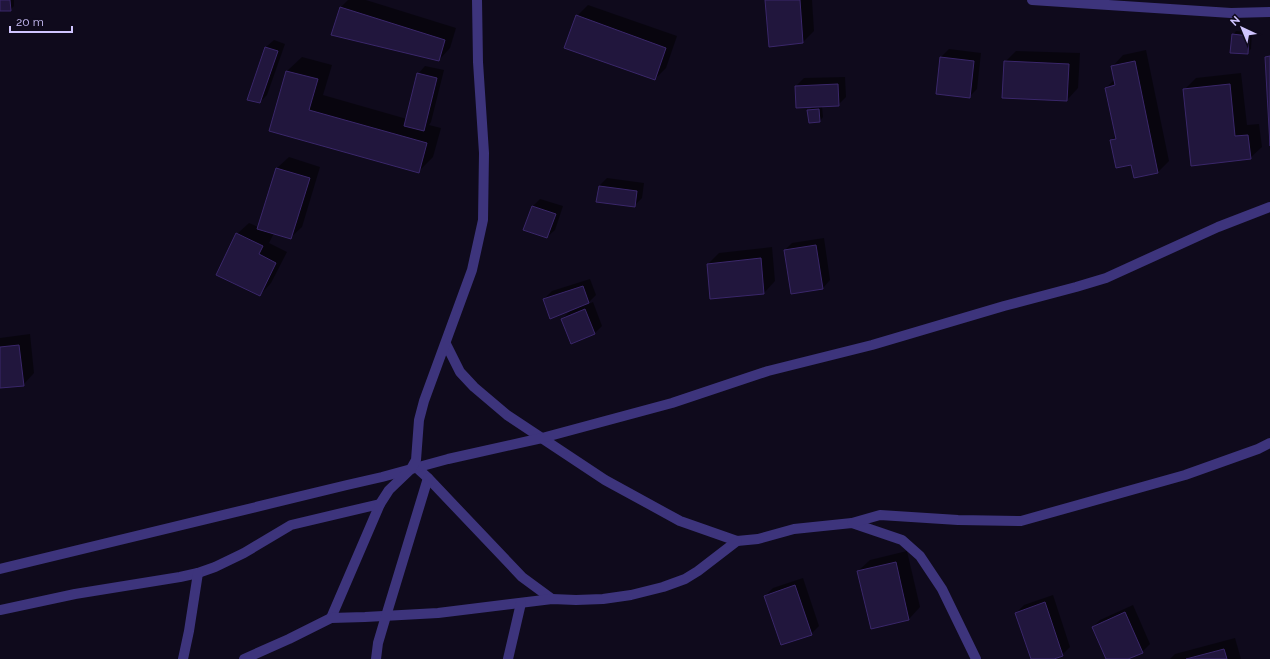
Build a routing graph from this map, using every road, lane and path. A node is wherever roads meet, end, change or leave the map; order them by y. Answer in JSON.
{"nodes":[{"id":1,"x":477,"y":0,"type":"edge"},
{"id":2,"x":1032,"y":0,"type":"edge"},
{"id":3,"x":1270,"y":12,"type":"edge"},
{"id":4,"x":1270,"y":207,"type":"edge"},
{"id":5,"x":446,"y":344,"type":"junction"},
{"id":6,"x":542,"y":438,"type":"junction"},
{"id":7,"x":1270,"y":443,"type":"edge"},
{"id":8,"x":414,"y":469,"type":"junction"},
{"id":9,"x":428,"y":478,"type":"junction"},
{"id":10,"x":380,"y":504,"type":"junction"},
{"id":11,"x":852,"y":522,"type":"junction"},
{"id":12,"x":737,"y":541,"type":"junction"},
{"id":13,"x":0,"y":569,"type":"edge"},
{"id":14,"x":198,"y":573,"type":"junction"},
{"id":15,"x":552,"y":599,"type":"junction"},
{"id":16,"x":521,"y":602,"type":"junction"},
{"id":17,"x":0,"y":610,"type":"edge"},
{"id":18,"x":386,"y":616,"type":"junction"},
{"id":19,"x":331,"y":618,"type":"junction"},
{"id":20,"x":183,"y":659,"type":"edge"},
{"id":21,"x":244,"y":659,"type":"edge"},
{"id":22,"x":376,"y":659,"type":"edge"},
{"id":23,"x":508,"y":659,"type":"edge"},
{"id":24,"x":976,"y":659,"type":"edge"}],
"edges":[{"from":1,"to":5,"type":"street"},
{"from":2,"to":3,"type":"street"},
{"from":4,"to":6,"type":"street"},
{"from":5,"to":6,"type":"street"},
{"from":5,"to":8,"type":"street"},
{"from":6,"to":8,"type":"street"},
{"from":6,"to":12,"type":"street"},
{"from":7,"to":11,"type":"street"},
{"from":8,"to":9,"type":"street"},
{"from":8,"to":10,"type":"street"},
{"from":8,"to":13,"type":"street"},
{"from":9,"to":15,"type":"street"},
{"from":9,"to":18,"type":"street"},
{"from":10,"to":14,"type":"street"},
{"from":10,"to":19,"type":"street"},
{"from":11,"to":12,"type":"street"},
{"from":11,"to":24,"type":"street"},
{"from":12,"to":15,"type":"street"},
{"from":14,"to":17,"type":"street"},
{"from":14,"to":20,"type":"street"},
{"from":15,"to":16,"type":"street"},
{"from":16,"to":18,"type":"street"},
{"from":16,"to":23,"type":"street"},
{"from":18,"to":19,"type":"street"},
{"from":18,"to":22,"type":"street"},
{"from":19,"to":21,"type":"street"}]}
